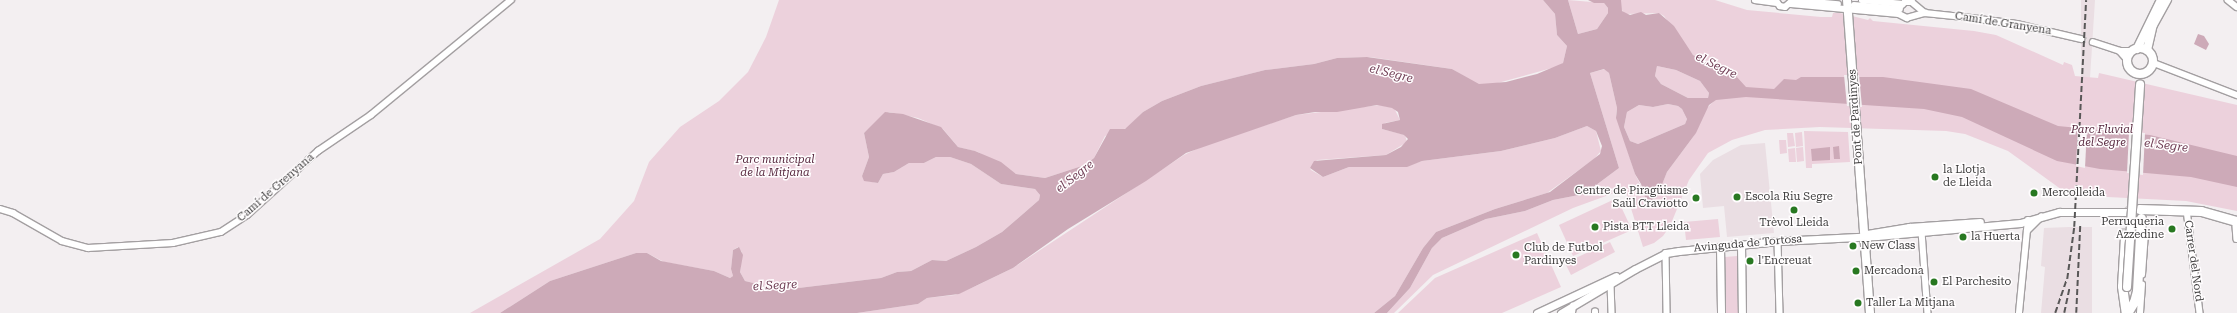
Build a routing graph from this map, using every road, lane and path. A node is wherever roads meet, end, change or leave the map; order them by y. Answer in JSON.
{"nodes":[{"id":1,"x":511,"y":0,"type":"edge"},
{"id":2,"x":1755,"y":0,"type":"edge"},
{"id":3,"x":1768,"y":0,"type":"edge"},
{"id":4,"x":1801,"y":0,"type":"edge"},
{"id":5,"x":1862,"y":0,"type":"edge"},
{"id":6,"x":2161,"y":0,"type":"edge"},
{"id":7,"x":2167,"y":0,"type":"edge"},
{"id":8,"x":2228,"y":0,"type":"edge"},
{"id":9,"x":1777,"y":1,"type":"edge"},
{"id":10,"x":1791,"y":2,"type":"edge"},
{"id":11,"x":1838,"y":4,"type":"dead end"},
{"id":12,"x":1902,"y":6,"type":"junction"},
{"id":13,"x":1916,"y":7,"type":"junction"},
{"id":14,"x":2237,"y":7,"type":"edge"},
{"id":15,"x":1850,"y":8,"type":"edge"},
{"id":16,"x":1924,"y":14,"type":"junction"},
{"id":17,"x":1902,"y":15,"type":"junction"},
{"id":18,"x":1914,"y":16,"type":"junction"},
{"id":19,"x":2081,"y":39,"type":"tunnel mouth"},
{"id":20,"x":2093,"y":42,"type":"tunnel mouth"},
{"id":21,"x":2135,"y":50,"type":"junction"},
{"id":22,"x":2147,"y":50,"type":"junction"},
{"id":23,"x":2120,"y":51,"type":"junction"},
{"id":24,"x":2127,"y":59,"type":"junction"},
{"id":25,"x":2154,"y":63,"type":"junction"},
{"id":26,"x":2140,"y":75,"type":"junction"},
{"id":27,"x":2237,"y":95,"type":"edge"},
{"id":28,"x":0,"y":209,"type":"edge"},
{"id":29,"x":2126,"y":212,"type":"dead end"},
{"id":30,"x":2187,"y":213,"type":"junction"},
{"id":31,"x":2141,"y":215,"type":"junction"},
{"id":32,"x":2044,"y":216,"type":"junction"},
{"id":33,"x":2028,"y":220,"type":"junction"},
{"id":34,"x":2237,"y":224,"type":"edge"},
{"id":35,"x":2027,"y":231,"type":"junction"},
{"id":36,"x":1922,"y":232,"type":"junction"},
{"id":37,"x":1864,"y":235,"type":"junction"},
{"id":38,"x":2124,"y":237,"type":"tunnel mouth"},
{"id":39,"x":2237,"y":239,"type":"edge"},
{"id":40,"x":1778,"y":241,"type":"junction"},
{"id":41,"x":1741,"y":245,"type":"junction"},
{"id":42,"x":1720,"y":247,"type":"junction"},
{"id":43,"x":1666,"y":253,"type":"junction"},
{"id":44,"x":1610,"y":281,"type":"junction"},
{"id":45,"x":1576,"y":294,"type":"junction"},
{"id":46,"x":1565,"y":300,"type":"junction"},
{"id":47,"x":1571,"y":309,"type":"edge"},
{"id":48,"x":2126,"y":310,"type":"edge"},
{"id":49,"x":1537,"y":313,"type":"edge"},
{"id":50,"x":1561,"y":313,"type":"edge"},
{"id":51,"x":1612,"y":313,"type":"edge"},
{"id":52,"x":1667,"y":313,"type":"edge"},
{"id":53,"x":1721,"y":313,"type":"edge"},
{"id":54,"x":1742,"y":313,"type":"edge"},
{"id":55,"x":1780,"y":313,"type":"edge"},
{"id":56,"x":1870,"y":313,"type":"edge"},
{"id":57,"x":1928,"y":313,"type":"edge"},
{"id":58,"x":2019,"y":313,"type":"edge"},
{"id":59,"x":2140,"y":313,"type":"edge"},
{"id":60,"x":2200,"y":313,"type":"edge"}],
"edges":[{"from":1,"to":28,"type":"street","name":"Camí de Grenyana"},
{"from":2,"to":3,"type":"street"},
{"from":3,"to":9,"type":"street"},
{"from":4,"to":10,"type":"street"},
{"from":4,"to":11,"type":"street"},
{"from":5,"to":12,"type":"street"},
{"from":6,"to":21,"type":"main road"},
{"from":7,"to":22,"type":"main road"},
{"from":8,"to":14,"type":"street"},
{"from":9,"to":10,"type":"street"},
{"from":10,"to":15,"type":"street"},
{"from":12,"to":13,"type":"street"},
{"from":12,"to":15,"type":"street"},
{"from":12,"to":17,"type":"street"},
{"from":13,"to":16,"type":"street"},
{"from":13,"to":18,"type":"street"},
{"from":15,"to":17,"type":"street"},
{"from":15,"to":37,"type":"main road","name":"Pont de Pardinyes"},
{"from":16,"to":18,"type":"street","name":"Camí de Granyena"},
{"from":16,"to":19,"type":"street","name":"Camí de Granyena"},
{"from":17,"to":18,"type":"street"},
{"from":20,"to":23,"type":"street"},
{"from":21,"to":22,"type":"main road"},
{"from":21,"to":23,"type":"street"},
{"from":21,"to":24,"type":"main road"},
{"from":22,"to":25,"type":"main road"},
{"from":23,"to":24,"type":"street"},
{"from":24,"to":26,"type":"main road"},
{"from":25,"to":26,"type":"main road"},
{"from":25,"to":27,"type":"street"},
{"from":26,"to":48,"type":"main road","bridge":true},
{"from":29,"to":32,"type":"street","name":"Avinguda de Tortosa"},
{"from":30,"to":31,"type":"main road"},
{"from":30,"to":34,"type":"main road"},
{"from":30,"to":60,"type":"street","name":"Carrer del Nord"},
{"from":31,"to":48,"type":"main road"},
{"from":31,"to":59,"type":"street"},
{"from":32,"to":33,"type":"street","name":"Avinguda de Tortosa"},
{"from":32,"to":35,"type":"street"},
{"from":33,"to":35,"type":"street"},
{"from":33,"to":36,"type":"street","name":"Avinguda de Tortosa"},
{"from":33,"to":37,"type":"street","name":"Avinguda de Tortosa"},
{"from":34,"to":39,"type":"street"},
{"from":35,"to":58,"type":"street"},
{"from":36,"to":37,"type":"street","name":"Avinguda de Tortosa"},
{"from":36,"to":57,"type":"street"},
{"from":37,"to":40,"type":"street","name":"Avinguda de Tortosa"},
{"from":37,"to":56,"type":"main road","name":"Pont de Pardinyes"},
{"from":38,"to":48,"type":"main road"},
{"from":40,"to":41,"type":"street","name":"Avinguda de Tortosa"},
{"from":40,"to":55,"type":"street"},
{"from":41,"to":42,"type":"street","name":"Avinguda de Tortosa"},
{"from":41,"to":54,"type":"street"},
{"from":42,"to":43,"type":"street","name":"Avinguda de Tortosa"},
{"from":42,"to":53,"type":"street"},
{"from":43,"to":44,"type":"street","name":"Avinguda de Tortosa"},
{"from":43,"to":52,"type":"street"},
{"from":44,"to":45,"type":"street"},
{"from":44,"to":47,"type":"street"},
{"from":44,"to":51,"type":"street"},
{"from":45,"to":46,"type":"street"},
{"from":45,"to":47,"type":"street"},
{"from":46,"to":47,"type":"street"},
{"from":46,"to":49,"type":"street"},
{"from":47,"to":50,"type":"street"}]}
